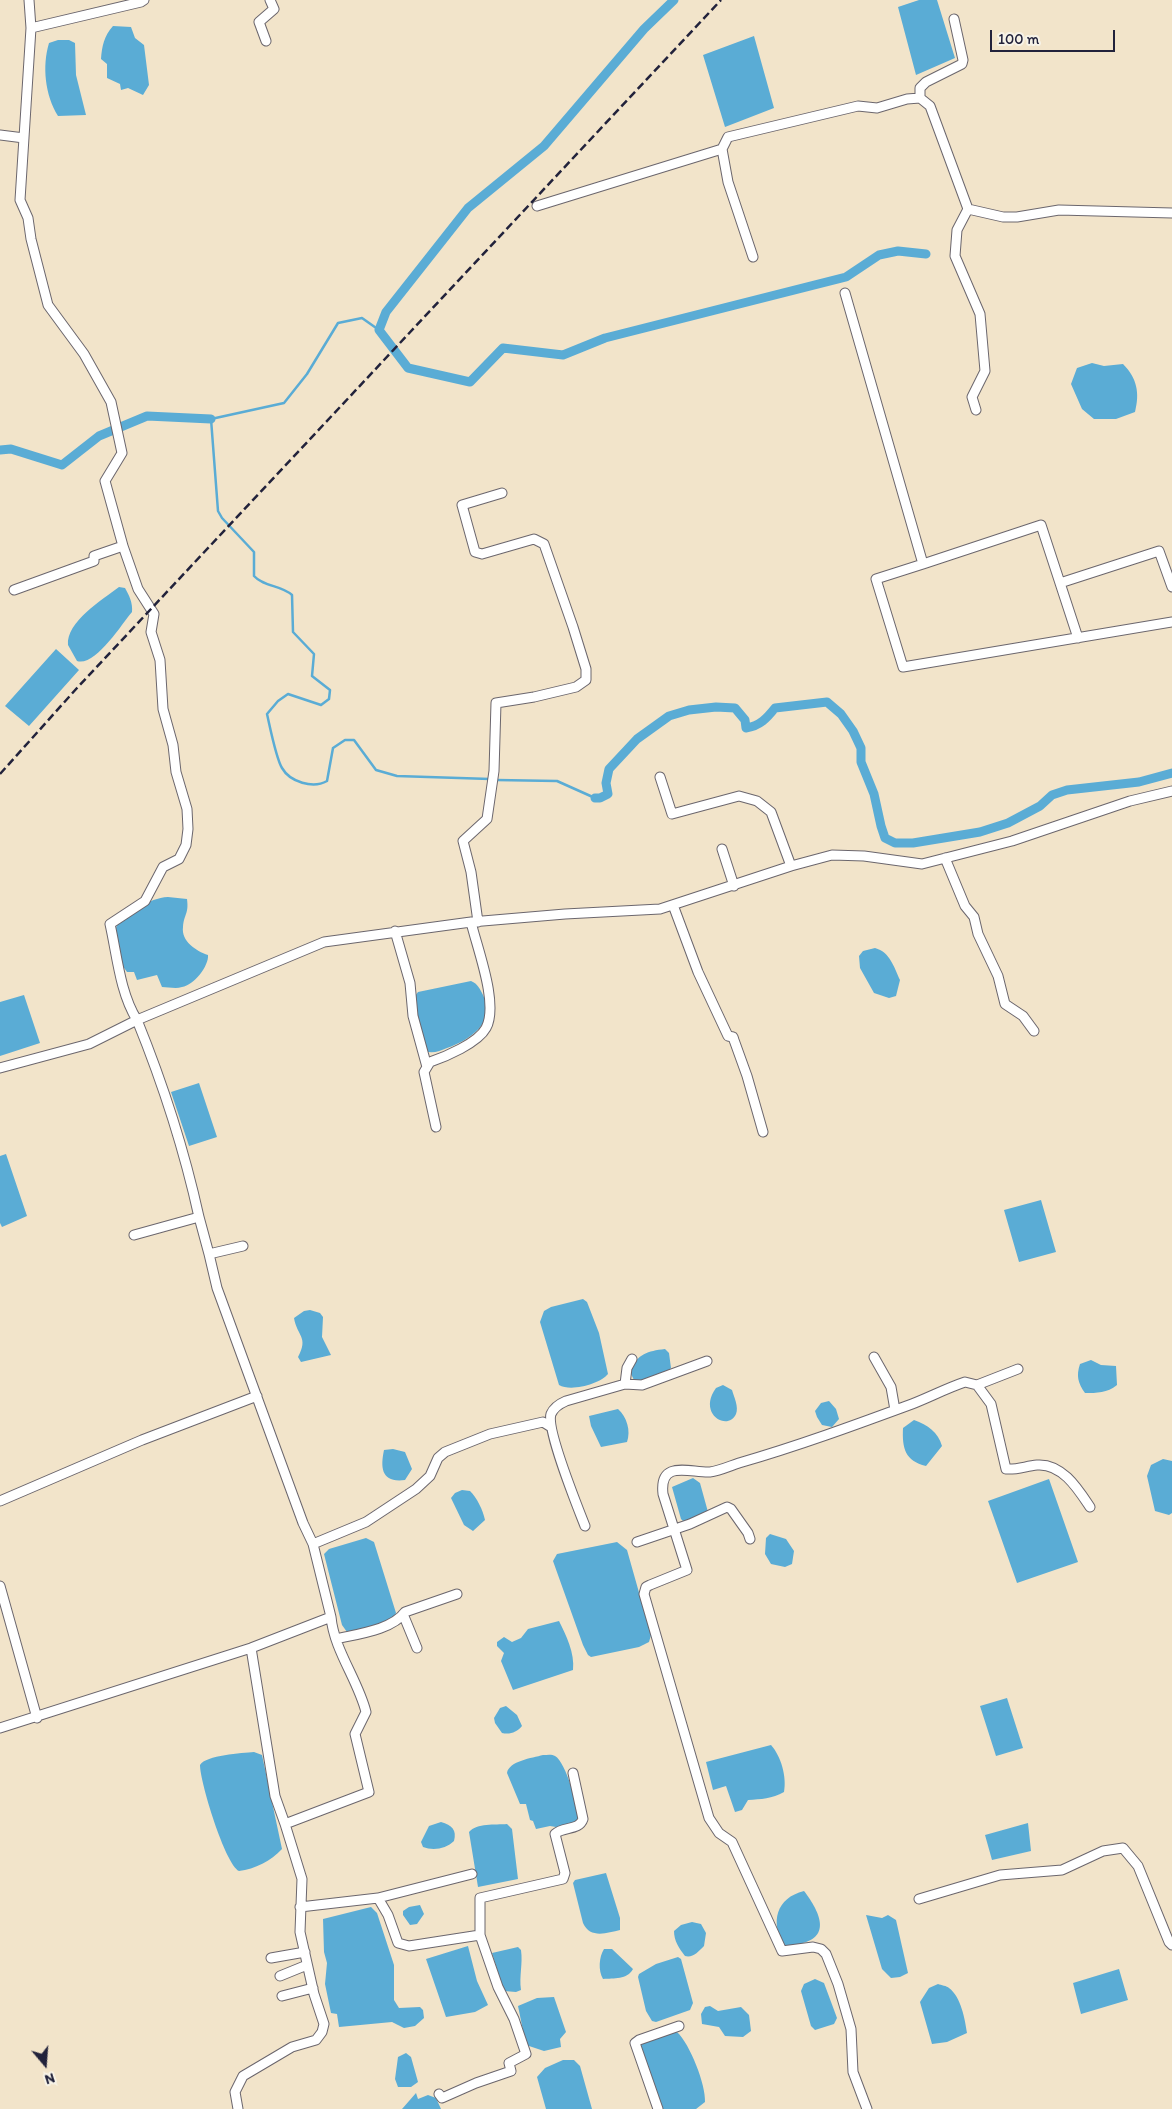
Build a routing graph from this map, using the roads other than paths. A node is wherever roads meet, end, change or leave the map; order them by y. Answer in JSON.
{"nodes":[{"id":1,"x":29,"y":0,"type":"edge"},
{"id":2,"x":144,"y":0,"type":"edge"},
{"id":3,"x":270,"y":0,"type":"edge"},
{"id":4,"x":954,"y":19,"type":"dead end"},
{"id":5,"x":31,"y":28,"type":"junction"},
{"id":6,"x":266,"y":41,"type":"dead end"},
{"id":7,"x":920,"y":98,"type":"junction"},
{"id":8,"x":0,"y":135,"type":"edge"},
{"id":9,"x":24,"y":138,"type":"junction"},
{"id":10,"x":722,"y":149,"type":"junction"},
{"id":11,"x":537,"y":206,"type":"dead end"},
{"id":12,"x":968,"y":209,"type":"junction"},
{"id":13,"x":1172,"y":213,"type":"edge"},
{"id":14,"x":754,"y":257,"type":"dead end"},
{"id":15,"x":845,"y":293,"type":"dead end"},
{"id":16,"x":976,"y":410,"type":"dead end"},
{"id":17,"x":502,"y":493,"type":"dead end"},
{"id":18,"x":123,"y":546,"type":"junction"},
{"id":19,"x":923,"y":564,"type":"junction"},
{"id":20,"x":1060,"y":583,"type":"junction"},
{"id":21,"x":1172,"y":588,"type":"edge"},
{"id":22,"x":14,"y":590,"type":"dead end"},
{"id":23,"x":1172,"y":622,"type":"edge"},
{"id":24,"x":1078,"y":638,"type":"junction"},
{"id":25,"x":660,"y":778,"type":"dead end"},
{"id":26,"x":1172,"y":791,"type":"edge"},
{"id":27,"x":722,"y":849,"type":"dead end"},
{"id":28,"x":945,"y":858,"type":"junction"},
{"id":29,"x":790,"y":866,"type":"junction"},
{"id":30,"x":734,"y":886,"type":"junction"},
{"id":31,"x":673,"y":905,"type":"junction"},
{"id":32,"x":474,"y":922,"type":"junction"},
{"id":33,"x":395,"y":931,"type":"junction"},
{"id":34,"x":137,"y":1020,"type":"junction"},
{"id":35,"x":1034,"y":1031,"type":"dead end"},
{"id":36,"x":427,"y":1067,"type":"junction"},
{"id":37,"x":0,"y":1068,"type":"edge"},
{"id":38,"x":436,"y":1127,"type":"dead end"},
{"id":39,"x":763,"y":1132,"type":"dead end"},
{"id":40,"x":199,"y":1218,"type":"junction"},
{"id":41,"x":134,"y":1235,"type":"dead end"},
{"id":42,"x":243,"y":1246,"type":"dead end"},
{"id":43,"x":209,"y":1254,"type":"junction"},
{"id":44,"x":874,"y":1357,"type":"dead end"},
{"id":45,"x":632,"y":1358,"type":"dead end"},
{"id":46,"x":707,"y":1361,"type":"dead end"},
{"id":47,"x":1018,"y":1369,"type":"dead end"},
{"id":48,"x":625,"y":1384,"type":"junction"},
{"id":49,"x":977,"y":1385,"type":"junction"},
{"id":50,"x":257,"y":1396,"type":"junction"},
{"id":51,"x":895,"y":1410,"type":"junction"},
{"id":52,"x":551,"y":1427,"type":"junction"},
{"id":53,"x":0,"y":1501,"type":"edge"},
{"id":54,"x":1090,"y":1507,"type":"dead end"},
{"id":55,"x":585,"y":1526,"type":"dead end"},
{"id":56,"x":674,"y":1529,"type":"junction"},
{"id":57,"x":750,"y":1540,"type":"dead end"},
{"id":58,"x":637,"y":1542,"type":"dead end"},
{"id":59,"x":313,"y":1544,"type":"junction"},
{"id":60,"x":0,"y":1586,"type":"edge"},
{"id":61,"x":457,"y":1594,"type":"dead end"},
{"id":62,"x":403,"y":1614,"type":"junction"},
{"id":63,"x":331,"y":1617,"type":"junction"},
{"id":64,"x":336,"y":1639,"type":"junction"},
{"id":65,"x":251,"y":1648,"type":"junction"},
{"id":66,"x":416,"y":1648,"type":"dead end"},
{"id":67,"x":37,"y":1718,"type":"junction"},
{"id":68,"x":0,"y":1728,"type":"edge"},
{"id":69,"x":573,"y":1773,"type":"dead end"},
{"id":70,"x":285,"y":1824,"type":"junction"},
{"id":71,"x":472,"y":1874,"type":"dead end"},
{"id":72,"x":378,"y":1898,"type":"junction"},
{"id":73,"x":919,"y":1899,"type":"dead end"},
{"id":74,"x":300,"y":1908,"type":"junction"},
{"id":75,"x":480,"y":1935,"type":"junction"},
{"id":76,"x":1172,"y":1945,"type":"edge"},
{"id":77,"x":305,"y":1952,"type":"junction"},
{"id":78,"x":271,"y":1958,"type":"dead end"},
{"id":79,"x":308,"y":1965,"type":"junction"},
{"id":80,"x":280,"y":1976,"type":"dead end"},
{"id":81,"x":313,"y":1988,"type":"junction"},
{"id":82,"x":282,"y":1996,"type":"dead end"},
{"id":83,"x":679,"y":2026,"type":"dead end"},
{"id":84,"x":439,"y":2094,"type":"dead end"},
{"id":85,"x":238,"y":2109,"type":"edge"},
{"id":86,"x":658,"y":2109,"type":"edge"},
{"id":87,"x":867,"y":2109,"type":"edge"}],
"edges":[{"from":1,"to":5,"type":"street"},
{"from":2,"to":5,"type":"street"},
{"from":3,"to":6,"type":"street"},
{"from":4,"to":7,"type":"street"},
{"from":5,"to":9,"type":"street"},
{"from":7,"to":10,"type":"street"},
{"from":7,"to":12,"type":"street"},
{"from":8,"to":9,"type":"street"},
{"from":9,"to":18,"type":"street"},
{"from":10,"to":11,"type":"street"},
{"from":10,"to":14,"type":"street"},
{"from":12,"to":13,"type":"street"},
{"from":12,"to":16,"type":"street"},
{"from":15,"to":19,"type":"street"},
{"from":17,"to":32,"type":"street"},
{"from":18,"to":22,"type":"street"},
{"from":18,"to":34,"type":"street"},
{"from":19,"to":20,"type":"street"},
{"from":19,"to":24,"type":"street"},
{"from":20,"to":21,"type":"street"},
{"from":20,"to":24,"type":"street"},
{"from":23,"to":24,"type":"street"},
{"from":25,"to":29,"type":"street"},
{"from":26,"to":28,"type":"street"},
{"from":27,"to":30,"type":"street"},
{"from":28,"to":29,"type":"street"},
{"from":28,"to":35,"type":"street"},
{"from":29,"to":30,"type":"street"},
{"from":30,"to":31,"type":"street"},
{"from":31,"to":32,"type":"street"},
{"from":31,"to":39,"type":"street"},
{"from":32,"to":33,"type":"street"},
{"from":32,"to":36,"type":"street"},
{"from":33,"to":34,"type":"street"},
{"from":33,"to":36,"type":"street"},
{"from":34,"to":37,"type":"street"},
{"from":34,"to":40,"type":"street"},
{"from":36,"to":38,"type":"street"},
{"from":40,"to":41,"type":"street"},
{"from":40,"to":43,"type":"street"},
{"from":42,"to":43,"type":"street"},
{"from":43,"to":50,"type":"street"},
{"from":44,"to":51,"type":"street"},
{"from":45,"to":48,"type":"street"},
{"from":46,"to":48,"type":"street"},
{"from":47,"to":49,"type":"street"},
{"from":48,"to":52,"type":"street"},
{"from":49,"to":51,"type":"street"},
{"from":49,"to":54,"type":"street"},
{"from":50,"to":53,"type":"street"},
{"from":50,"to":59,"type":"street"},
{"from":51,"to":56,"type":"street"},
{"from":52,"to":55,"type":"street"},
{"from":52,"to":59,"type":"street"},
{"from":56,"to":57,"type":"street"},
{"from":56,"to":58,"type":"street"},
{"from":56,"to":87,"type":"street"},
{"from":59,"to":63,"type":"street"},
{"from":60,"to":67,"type":"street"},
{"from":61,"to":62,"type":"street"},
{"from":62,"to":64,"type":"street"},
{"from":62,"to":66,"type":"street"},
{"from":63,"to":64,"type":"street"},
{"from":63,"to":65,"type":"street"},
{"from":64,"to":70,"type":"street"},
{"from":65,"to":67,"type":"street"},
{"from":65,"to":70,"type":"street"},
{"from":67,"to":68,"type":"street"},
{"from":69,"to":75,"type":"street"},
{"from":70,"to":74,"type":"street"},
{"from":71,"to":72,"type":"street"},
{"from":72,"to":74,"type":"street"},
{"from":72,"to":75,"type":"street"},
{"from":73,"to":76,"type":"street"},
{"from":74,"to":77,"type":"street"},
{"from":75,"to":84,"type":"street"},
{"from":77,"to":78,"type":"street"},
{"from":77,"to":79,"type":"street"},
{"from":79,"to":80,"type":"street"},
{"from":79,"to":81,"type":"street"},
{"from":81,"to":82,"type":"street"},
{"from":81,"to":85,"type":"street"},
{"from":83,"to":86,"type":"street"}]}
